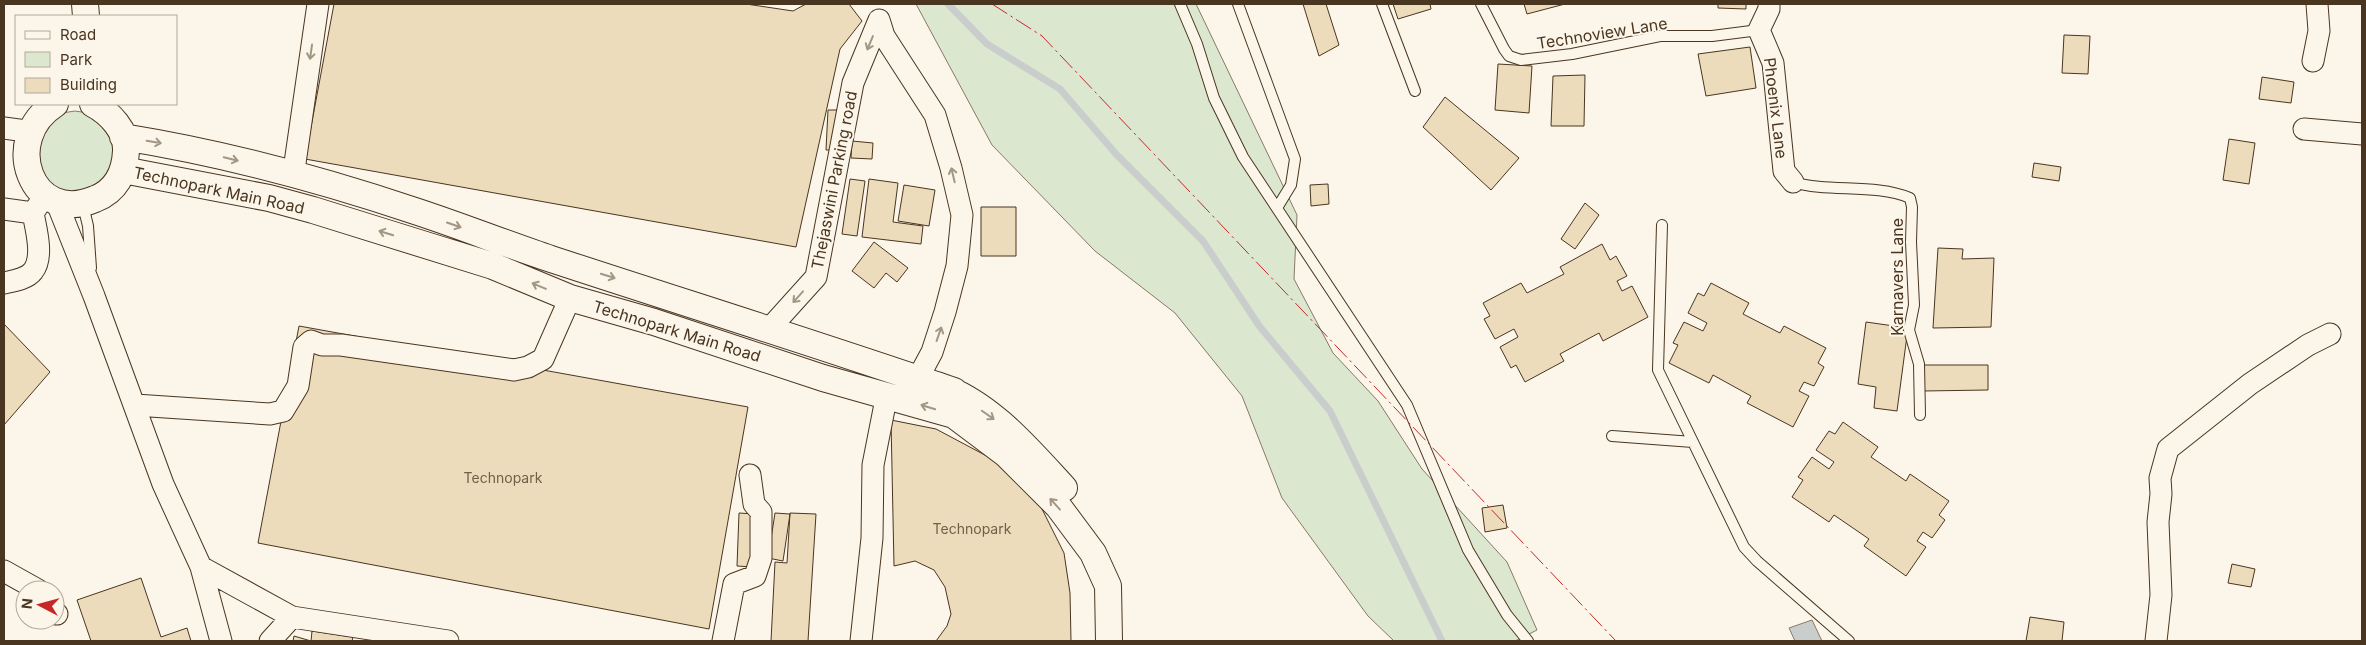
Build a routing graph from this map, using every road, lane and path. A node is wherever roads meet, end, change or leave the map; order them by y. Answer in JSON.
{"nodes":[{"id":1,"x":318,"y":4,"type":"edge"},
{"id":2,"x":1180,"y":4,"type":"edge"},
{"id":3,"x":1238,"y":4,"type":"edge"},
{"id":4,"x":1382,"y":4,"type":"edge"},
{"id":5,"x":1481,"y":4,"type":"edge"},
{"id":6,"x":1769,"y":4,"type":"edge"},
{"id":7,"x":2317,"y":4,"type":"edge"},
{"id":8,"x":877,"y":12,"type":"edge"},
{"id":9,"x":1760,"y":30,"type":"junction"},
{"id":10,"x":2313,"y":61,"type":"dead end"},
{"id":11,"x":1415,"y":91,"type":"dead end"},
{"id":12,"x":53,"y":105,"type":"edge"},
{"id":13,"x":95,"y":105,"type":"edge"},
{"id":14,"x":2304,"y":129,"type":"dead end"},
{"id":15,"x":15,"y":130,"type":"edge"},
{"id":16,"x":2362,"y":134,"type":"edge"},
{"id":17,"x":123,"y":137,"type":"junction"},
{"id":18,"x":272,"y":168,"type":"junction"},
{"id":19,"x":123,"y":170,"type":"junction"},
{"id":20,"x":1793,"y":182,"type":"joint"},
{"id":21,"x":45,"y":204,"type":"junction"},
{"id":22,"x":83,"y":205,"type":"junction"},
{"id":23,"x":1277,"y":208,"type":"junction"},
{"id":24,"x":4,"y":209,"type":"edge"},
{"id":25,"x":1662,"y":224,"type":"dead end"},
{"id":26,"x":4,"y":284,"type":"edge"},
{"id":27,"x":94,"y":296,"type":"junction"},
{"id":28,"x":570,"y":298,"type":"junction"},
{"id":29,"x":682,"y":301,"type":"junction"},
{"id":30,"x":770,"y":328,"type":"junction"},
{"id":31,"x":2330,"y":334,"type":"dead end"},
{"id":32,"x":918,"y":378,"type":"junction"},
{"id":33,"x":954,"y":391,"type":"junction"},
{"id":34,"x":888,"y":394,"type":"junction"},
{"id":35,"x":135,"y":404,"type":"junction"},
{"id":36,"x":1920,"y":414,"type":"dead end"},
{"id":37,"x":1612,"y":436,"type":"dead end"},
{"id":38,"x":1693,"y":442,"type":"junction"},
{"id":39,"x":750,"y":475,"type":"dead end"},
{"id":40,"x":201,"y":567,"type":"junction"},
{"id":41,"x":4,"y":571,"type":"edge"},
{"id":42,"x":22,"y":580,"type":"edge"},
{"id":43,"x":292,"y":617,"type":"junction"},
{"id":44,"x":221,"y":641,"type":"edge"},
{"id":45,"x":270,"y":641,"type":"edge"},
{"id":46,"x":448,"y":641,"type":"edge"},
{"id":47,"x":723,"y":641,"type":"edge"},
{"id":48,"x":861,"y":641,"type":"edge"},
{"id":49,"x":1109,"y":641,"type":"edge"},
{"id":50,"x":1123,"y":641,"type":"edge"},
{"id":51,"x":1528,"y":641,"type":"edge"},
{"id":52,"x":1848,"y":641,"type":"edge"},
{"id":53,"x":2156,"y":641,"type":"edge"}],
"edges":[{"from":1,"to":18,"type":"street","one_way":true},
{"from":2,"to":23,"type":"lane"},
{"from":3,"to":23,"type":"lane"},
{"from":4,"to":11,"type":"lane"},
{"from":5,"to":9,"type":"lane","name":"Technoview Lane"},
{"from":6,"to":9,"type":"street"},
{"from":7,"to":10,"type":"street"},
{"from":8,"to":30,"type":"street","name":"Thejaswini Parking road","one_way":true},
{"from":32,"to":8,"type":"street","name":"Thejaswini Parking road","one_way":true},
{"from":9,"to":20,"type":"street","name":"Phoenix Lane"},
{"from":12,"to":15,"type":"street"},
{"from":13,"to":17,"type":"street","name":"Technopark Main Road"},
{"from":14,"to":16,"type":"street"},
{"from":15,"to":21,"type":"street"},
{"from":17,"to":18,"type":"street","name":"Technopark Main Road","one_way":true},
{"from":17,"to":19,"type":"street","name":"Technopark Main Road"},
{"from":18,"to":29,"type":"street","name":"Technopark Main Road","one_way":true},
{"from":19,"to":22,"type":"street","name":"Technopark Main Road"},
{"from":28,"to":19,"type":"street","name":"Technopark Main Road","one_way":true},
{"from":20,"to":36,"type":"lane","name":"Karnavers Lane"},
{"from":21,"to":22,"type":"street","name":"Technopark Main Road"},
{"from":21,"to":24,"type":"street"},
{"from":21,"to":26,"type":"street"},
{"from":21,"to":27,"type":"street"},
{"from":22,"to":27,"type":"lane"},
{"from":23,"to":51,"type":"lane"},
{"from":25,"to":38,"type":"lane"},
{"from":27,"to":35,"type":"street"},
{"from":28,"to":34,"type":"street","name":"Technopark Main Road"},
{"from":28,"to":35,"type":"street"},
{"from":29,"to":30,"type":"street","name":"Technopark Main Road"},
{"from":29,"to":33,"type":"street","name":"Technopark Main Road"},
{"from":30,"to":32,"type":"street","name":"Technopark Main Road"},
{"from":31,"to":53,"type":"street"},
{"from":32,"to":33,"type":"street","name":"Technopark Main Road"},
{"from":33,"to":50,"type":"street","name":"Technopark Main Road","one_way":true},
{"from":34,"to":48,"type":"street"},
{"from":49,"to":34,"type":"street","name":"Technopark Main Road","one_way":true},
{"from":35,"to":40,"type":"street"},
{"from":37,"to":38,"type":"lane"},
{"from":38,"to":52,"type":"lane"},
{"from":39,"to":47,"type":"street"},
{"from":40,"to":43,"type":"street"},
{"from":40,"to":44,"type":"street"},
{"from":41,"to":42,"type":"street"},
{"from":43,"to":45,"type":"street"},
{"from":43,"to":46,"type":"street"}]}
